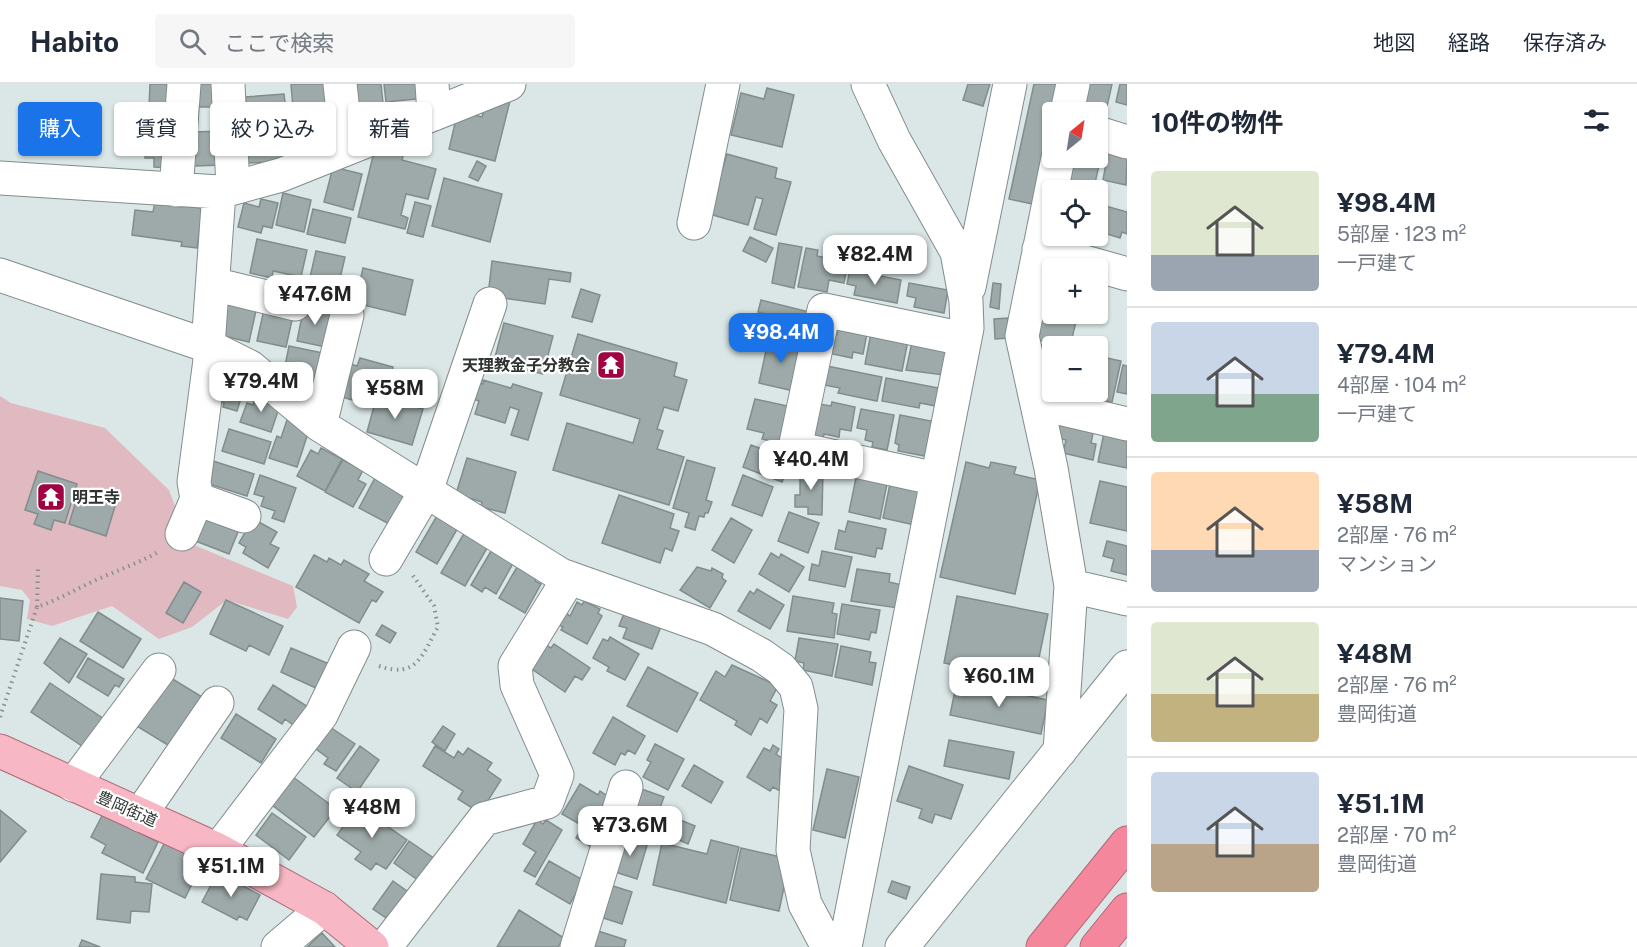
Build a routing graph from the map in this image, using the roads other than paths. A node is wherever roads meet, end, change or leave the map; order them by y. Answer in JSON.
{"nodes":[{"id":1,"x":184,"y":84,"type":"edge"},
{"id":2,"x":228,"y":84,"type":"edge"},
{"id":3,"x":340,"y":84,"type":"edge"},
{"id":4,"x":509,"y":84,"type":"edge"},
{"id":5,"x":723,"y":84,"type":"edge"},
{"id":6,"x":868,"y":84,"type":"edge"},
{"id":7,"x":1010,"y":84,"type":"edge"},
{"id":8,"x":1072,"y":84,"type":"edge"},
{"id":9,"x":433,"y":99,"type":"edge"},
{"id":10,"x":1069,"y":102,"type":"edge"},
{"id":11,"x":1108,"y":136,"type":"edge"},
{"id":12,"x":1127,"y":142,"type":"edge"},
{"id":13,"x":347,"y":148,"type":"junction"},
{"id":14,"x":1056,"y":168,"type":"edge"},
{"id":15,"x":0,"y":178,"type":"edge"},
{"id":16,"x":176,"y":190,"type":"junction"},
{"id":17,"x":226,"y":190,"type":"junction"},
{"id":18,"x":694,"y":223,"type":"dead end"},
{"id":19,"x":1039,"y":249,"type":"junction"},
{"id":20,"x":0,"y":274,"type":"edge"},
{"id":21,"x":1127,"y":274,"type":"edge"},
{"id":22,"x":213,"y":284,"type":"junction"},
{"id":23,"x":966,"y":301,"type":"junction"},
{"id":24,"x":295,"y":304,"type":"dead end"},
{"id":25,"x":490,"y":304,"type":"dead end"},
{"id":26,"x":347,"y":315,"type":"dead end"},
{"id":27,"x":964,"y":339,"type":"junction"},
{"id":28,"x":208,"y":346,"type":"junction"},
{"id":29,"x":1037,"y":403,"type":"junction"},
{"id":30,"x":1127,"y":424,"type":"edge"},
{"id":31,"x":320,"y":425,"type":"junction"},
{"id":32,"x":937,"y":479,"type":"junction"},
{"id":33,"x":426,"y":491,"type":"junction"},
{"id":34,"x":197,"y":499,"type":"junction"},
{"id":35,"x":244,"y":516,"type":"dead end"},
{"id":36,"x":182,"y":534,"type":"road end"},
{"id":37,"x":389,"y":555,"type":"road end"},
{"id":38,"x":570,"y":578,"type":"junction"},
{"id":39,"x":1071,"y":586,"type":"junction"},
{"id":40,"x":1127,"y":598,"type":"edge"},
{"id":41,"x":352,"y":651,"type":"road end"},
{"id":42,"x":1127,"y":667,"type":"edge"},
{"id":43,"x":159,"y":670,"type":"dead end"},
{"id":44,"x":217,"y":704,"type":"dead end"},
{"id":45,"x":0,"y":751,"type":"edge"},
{"id":46,"x":1060,"y":751,"type":"junction"},
{"id":47,"x":73,"y":785,"type":"junction"},
{"id":48,"x":626,"y":787,"type":"dead end"},
{"id":49,"x":140,"y":815,"type":"junction"},
{"id":50,"x":1127,"y":843,"type":"edge"},
{"id":51,"x":218,"y":850,"type":"junction"},
{"id":52,"x":324,"y":908,"type":"junction"},
{"id":53,"x":1127,"y":910,"type":"edge"},
{"id":54,"x":278,"y":947,"type":"edge"},
{"id":55,"x":372,"y":947,"type":"edge"},
{"id":56,"x":385,"y":947,"type":"edge"},
{"id":57,"x":578,"y":947,"type":"edge"},
{"id":58,"x":828,"y":947,"type":"edge"},
{"id":59,"x":845,"y":947,"type":"edge"},
{"id":60,"x":902,"y":947,"type":"edge"},
{"id":61,"x":1043,"y":947,"type":"edge"},
{"id":62,"x":1097,"y":947,"type":"edge"}],
"edges":[{"from":1,"to":16,"type":"street"},
{"from":2,"to":17,"type":"street"},
{"from":3,"to":13,"type":"street"},
{"from":4,"to":9,"type":"street"},
{"from":5,"to":18,"type":"street"},
{"from":6,"to":23,"type":"street"},
{"from":7,"to":23,"type":"street"},
{"from":8,"to":10,"type":"street"},
{"from":9,"to":13,"type":"street"},
{"from":11,"to":12,"type":"street"},
{"from":13,"to":17,"type":"street"},
{"from":14,"to":19,"type":"street"},
{"from":15,"to":16,"type":"street"},
{"from":16,"to":17,"type":"street"},
{"from":17,"to":22,"type":"street"},
{"from":19,"to":21,"type":"street"},
{"from":19,"to":29,"type":"street"},
{"from":20,"to":28,"type":"street"},
{"from":22,"to":24,"type":"street"},
{"from":22,"to":28,"type":"street"},
{"from":23,"to":27,"type":"street"},
{"from":25,"to":33,"type":"street"},
{"from":26,"to":31,"type":"street"},
{"from":27,"to":32,"type":"street"},
{"from":27,"to":32,"type":"street"},
{"from":28,"to":31,"type":"street"},
{"from":28,"to":34,"type":"street"},
{"from":29,"to":30,"type":"street"},
{"from":29,"to":39,"type":"street"},
{"from":31,"to":33,"type":"street"},
{"from":32,"to":59,"type":"street"},
{"from":33,"to":37,"type":"street"},
{"from":33,"to":38,"type":"street"},
{"from":34,"to":35,"type":"street"},
{"from":34,"to":36,"type":"street"},
{"from":38,"to":56,"type":"street"},
{"from":38,"to":58,"type":"street"},
{"from":39,"to":40,"type":"street"},
{"from":39,"to":46,"type":"street"},
{"from":41,"to":51,"type":"street"},
{"from":42,"to":46,"type":"street"},
{"from":43,"to":47,"type":"street"},
{"from":44,"to":49,"type":"street"},
{"from":45,"to":47,"type":"main road","name":"豊岡街道"},
{"from":46,"to":60,"type":"street"},
{"from":47,"to":49,"type":"main road","name":"豊岡街道"},
{"from":48,"to":57,"type":"street"},
{"from":49,"to":51,"type":"main road","name":"豊岡街道"},
{"from":50,"to":61,"type":"highway"},
{"from":51,"to":52,"type":"main road","name":"豊岡街道"},
{"from":52,"to":54,"type":"street"},
{"from":52,"to":55,"type":"main road","name":"豊岡街道"},
{"from":53,"to":62,"type":"highway"}]}
